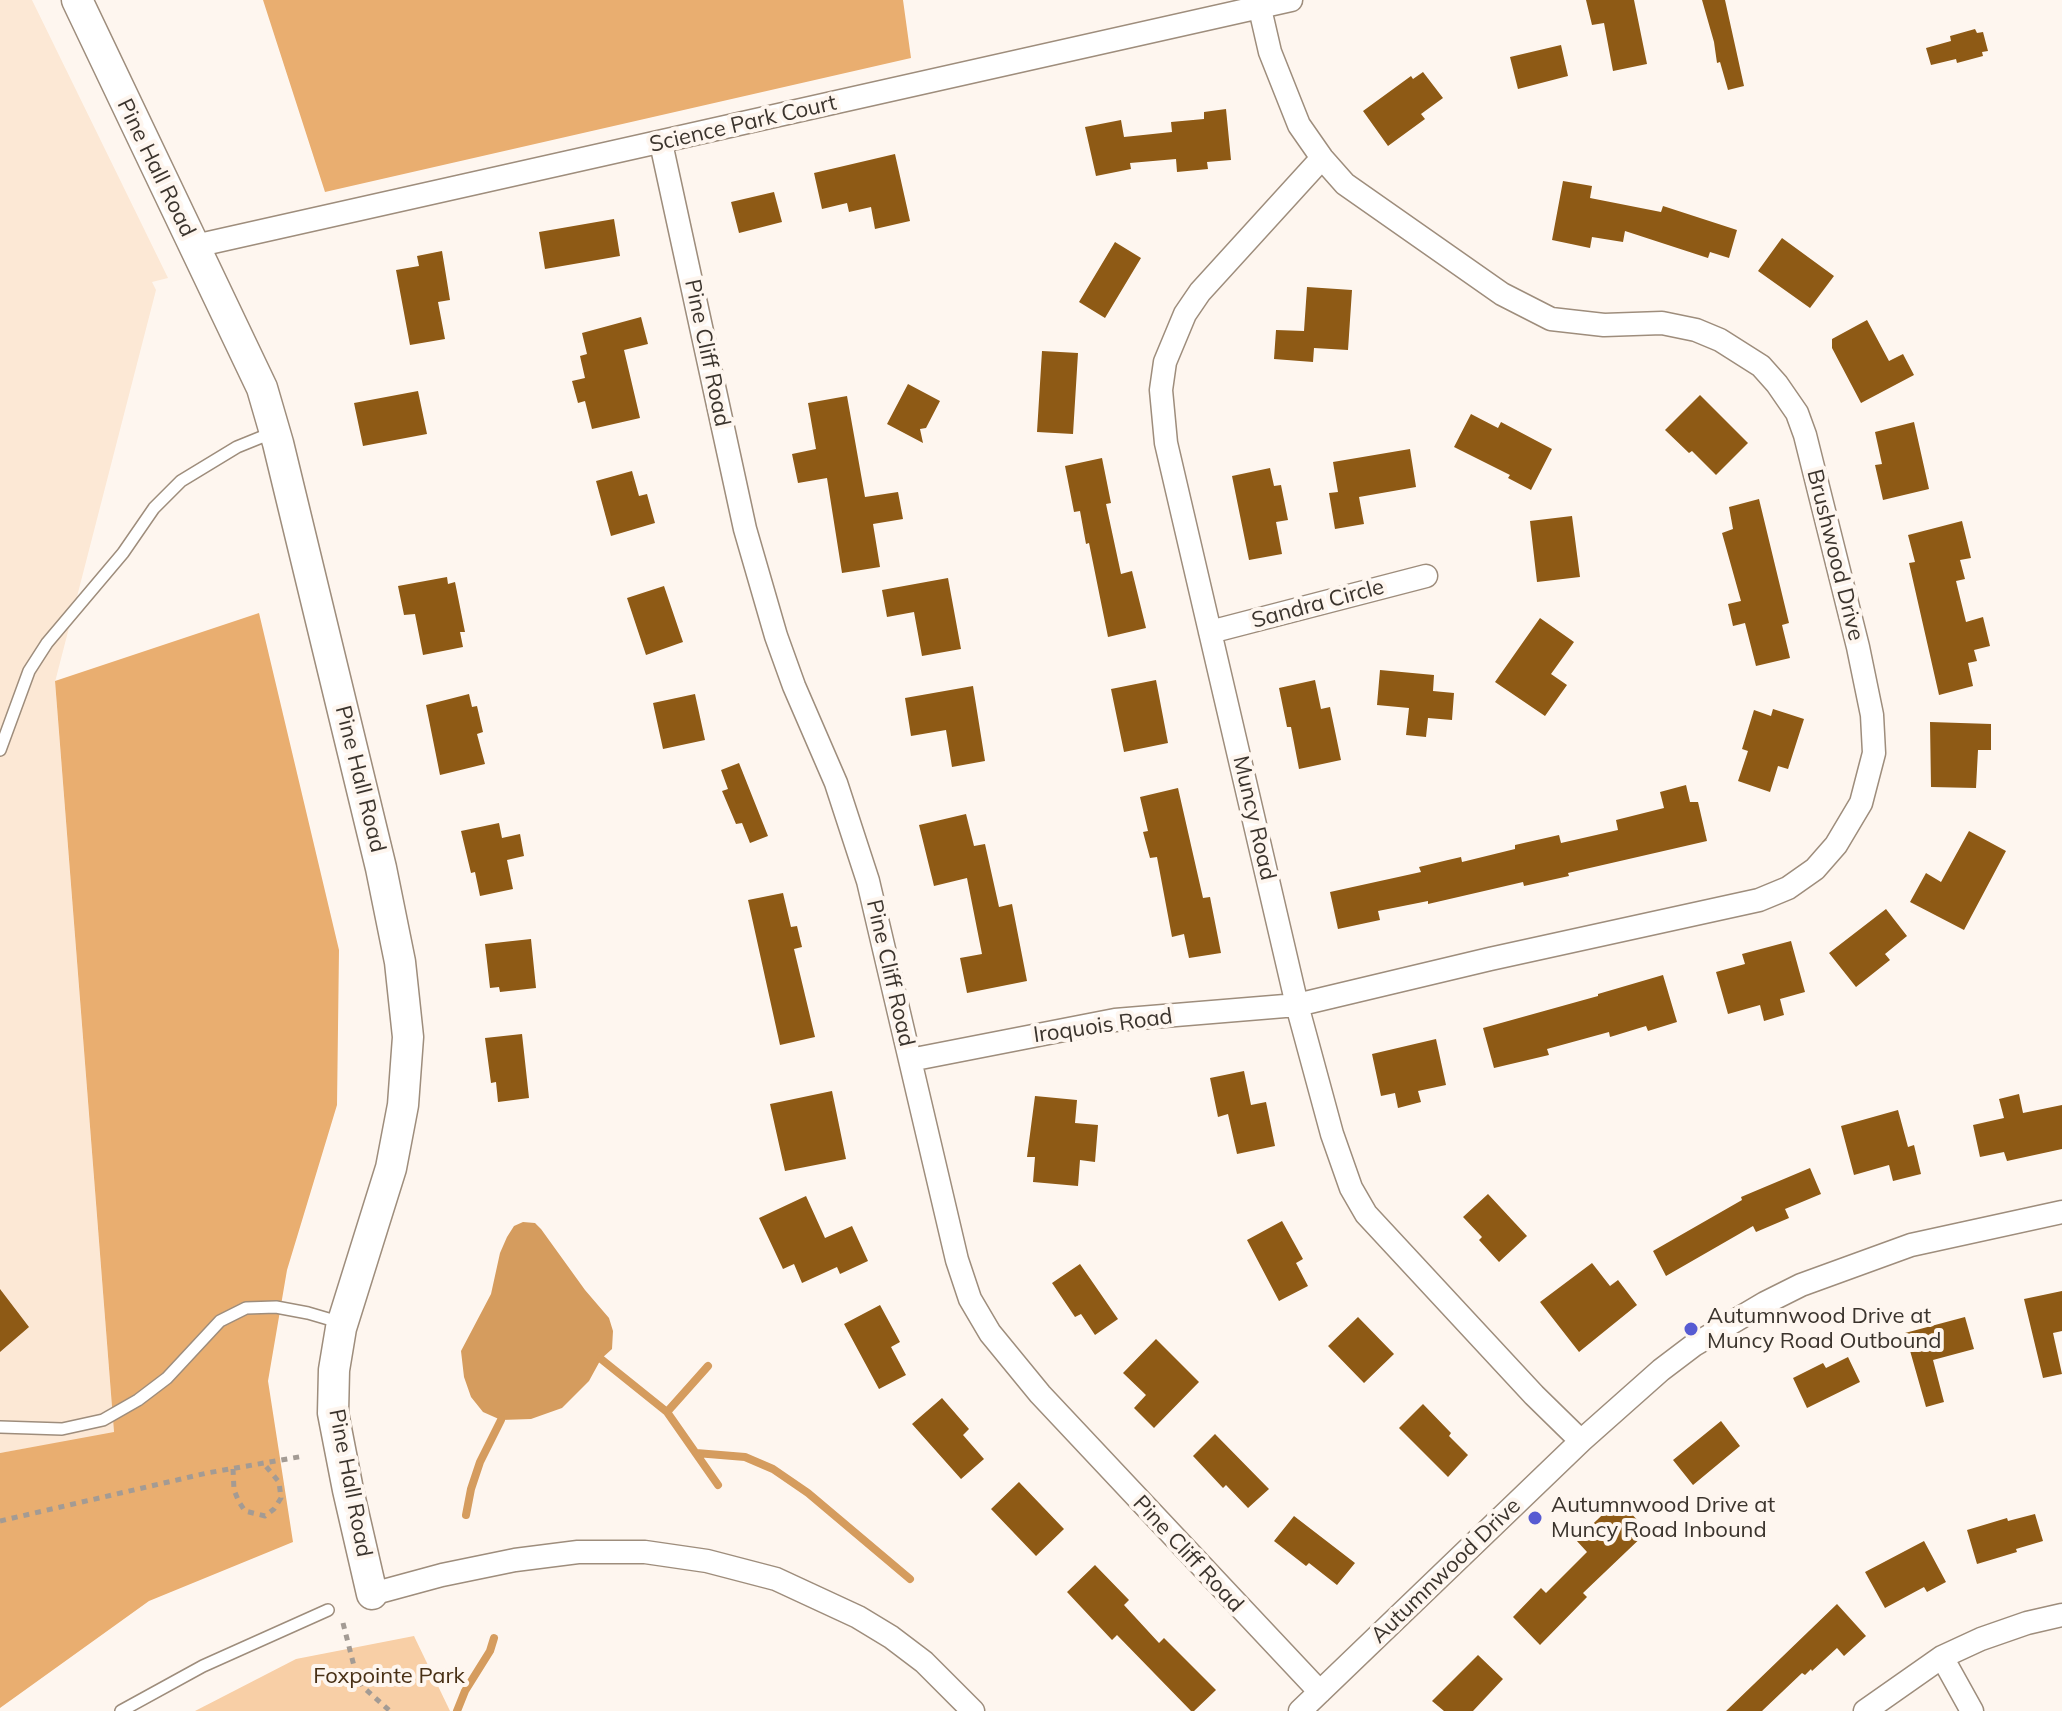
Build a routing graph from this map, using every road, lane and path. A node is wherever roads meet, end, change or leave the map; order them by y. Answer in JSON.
{"nodes":[{"id":1,"x":77,"y":0,"type":"edge"},
{"id":2,"x":1291,"y":0,"type":"edge"},
{"id":3,"x":1259,"y":4,"type":"edge"},
{"id":4,"x":661,"y":143,"type":"junction"},
{"id":5,"x":1322,"y":158,"type":"junction"},
{"id":6,"x":195,"y":246,"type":"junction"},
{"id":7,"x":275,"y":432,"type":"junction"},
{"id":8,"x":1426,"y":576,"type":"dead end"},
{"id":9,"x":1210,"y":632,"type":"junction"},
{"id":10,"x":0,"y":750,"type":"edge"},
{"id":11,"x":1297,"y":1005,"type":"junction"},
{"id":12,"x":910,"y":1060,"type":"junction"},
{"id":13,"x":2062,"y":1212,"type":"edge"},
{"id":14,"x":342,"y":1323,"type":"junction"},
{"id":15,"x":0,"y":1427,"type":"edge"},
{"id":16,"x":1581,"y":1441,"type":"junction"},
{"id":17,"x":304,"y":1456,"type":"dead end"},
{"id":18,"x":263,"y":1463,"type":"junction"},
{"id":19,"x":233,"y":1469,"type":"junction"},
{"id":20,"x":0,"y":1521,"type":"edge"},
{"id":21,"x":372,"y":1594,"type":"joint"},
{"id":22,"x":328,"y":1610,"type":"dead end"},
{"id":23,"x":2062,"y":1615,"type":"edge"},
{"id":24,"x":343,"y":1623,"type":"dead end"},
{"id":25,"x":1942,"y":1657,"type":"junction"},
{"id":26,"x":1320,"y":1692,"type":"junction"},
{"id":27,"x":121,"y":1711,"type":"edge"},
{"id":28,"x":390,"y":1711,"type":"edge"},
{"id":29,"x":973,"y":1711,"type":"edge"},
{"id":30,"x":1300,"y":1711,"type":"edge"},
{"id":31,"x":1865,"y":1711,"type":"edge"},
{"id":32,"x":1972,"y":1711,"type":"edge"}],
"edges":[{"from":1,"to":6,"type":"street","name":"Pine Hall Road"},
{"from":2,"to":3,"type":"street","name":"Science Park Court"},
{"from":3,"to":4,"type":"street","name":"Science Park Court"},
{"from":3,"to":5,"type":"street","name":"Brushwood Drive"},
{"from":4,"to":6,"type":"street","name":"Science Park Court"},
{"from":4,"to":12,"type":"street","name":"Pine Cliff Road"},
{"from":5,"to":9,"type":"street","name":"Muncy Road"},
{"from":5,"to":11,"type":"street","name":"Brushwood Drive"},
{"from":6,"to":7,"type":"street","name":"Pine Hall Road"},
{"from":7,"to":10,"type":"lane"},
{"from":7,"to":14,"type":"street","name":"Pine Hall Road"},
{"from":8,"to":9,"type":"street","name":"Sandra Circle"},
{"from":9,"to":11,"type":"street","name":"Muncy Road"},
{"from":11,"to":12,"type":"street","name":"Iroquois Road"},
{"from":11,"to":16,"type":"street","name":"Muncy Road"},
{"from":12,"to":26,"type":"street","name":"Pine Cliff Road"},
{"from":13,"to":16,"type":"street","name":"Autumnwood Drive"},
{"from":14,"to":15,"type":"lane"},
{"from":14,"to":21,"type":"street","name":"Pine Hall Road"},
{"from":16,"to":26,"type":"street","name":"Autumnwood Drive"},
{"from":17,"to":18,"type":"path"},
{"from":18,"to":19,"type":"path"},
{"from":18,"to":19,"type":"path"},
{"from":19,"to":20,"type":"path"},
{"from":21,"to":29,"type":"street"},
{"from":22,"to":27,"type":"lane"},
{"from":23,"to":25,"type":"street"},
{"from":24,"to":28,"type":"path"},
{"from":25,"to":31,"type":"street"},
{"from":25,"to":32,"type":"street"},
{"from":26,"to":30,"type":"street","name":"Autumnwood Drive"}]}
